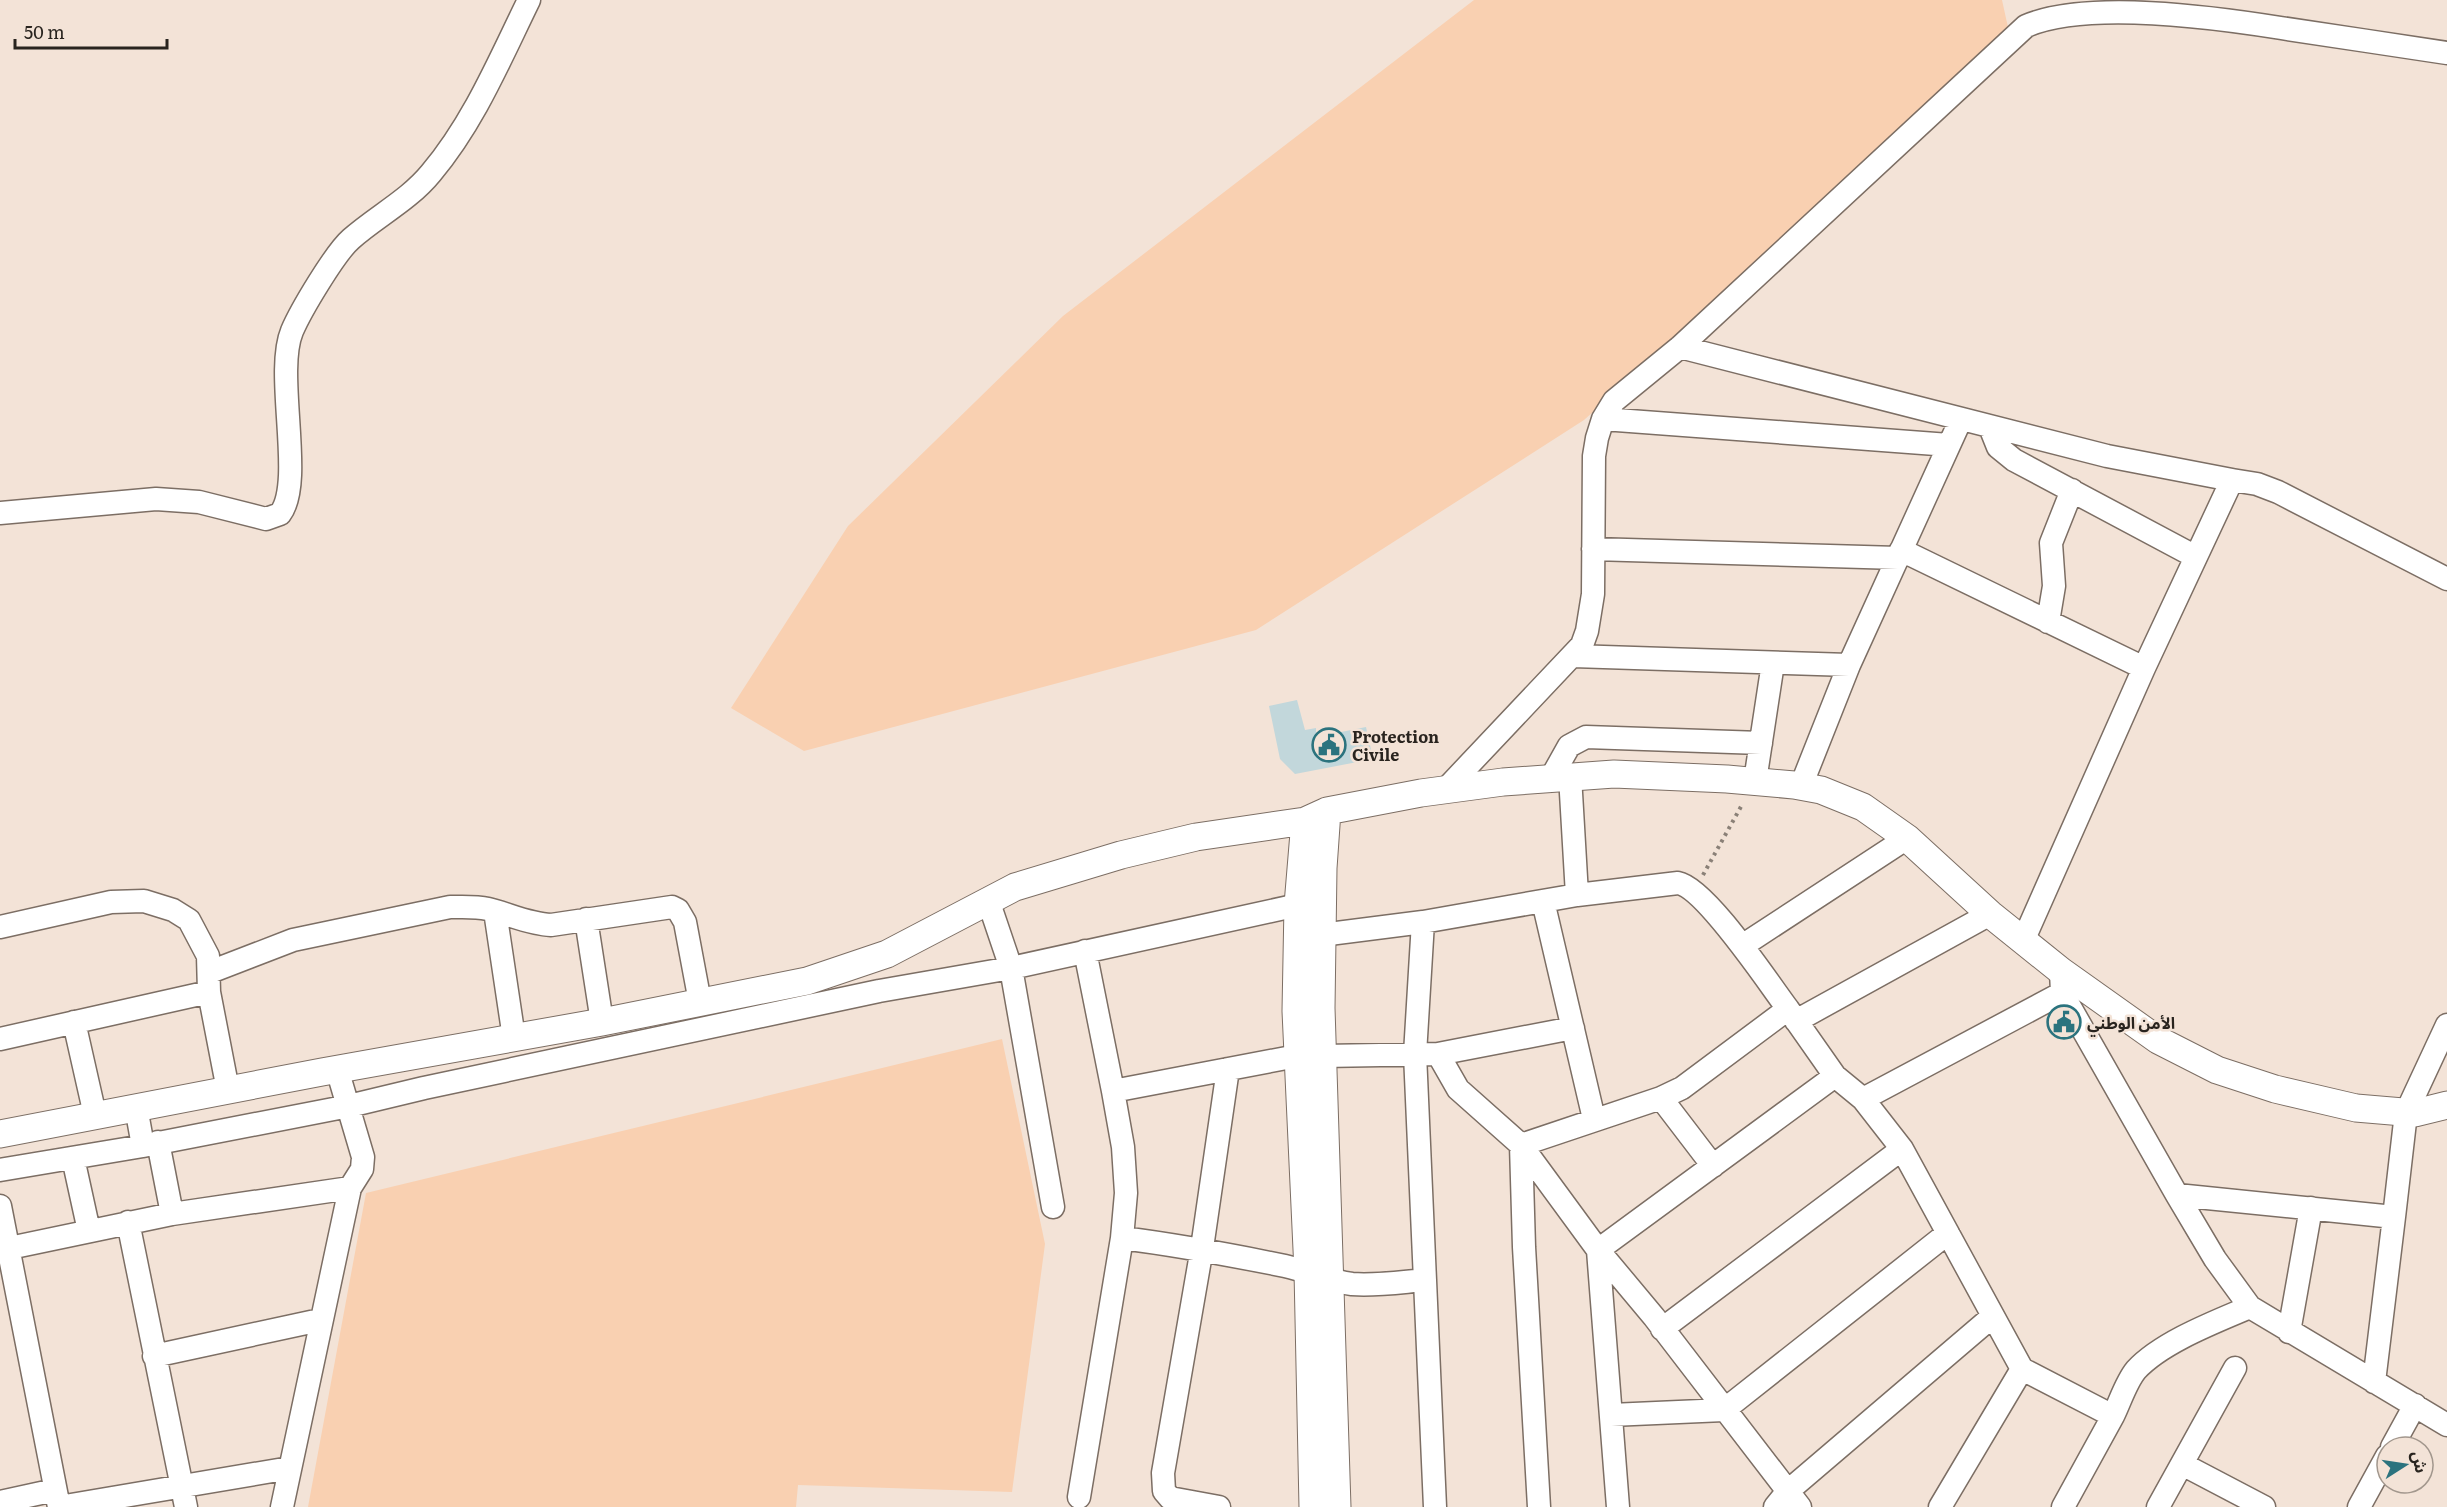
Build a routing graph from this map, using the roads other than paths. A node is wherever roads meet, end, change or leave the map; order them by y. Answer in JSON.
{"nodes":[{"id":1,"x":529,"y":0,"type":"edge"},
{"id":2,"x":2114,"y":5,"type":"edge"},
{"id":3,"x":2447,"y":53,"type":"edge"},
{"id":4,"x":1680,"y":346,"type":"junction"},
{"id":5,"x":1603,"y":419,"type":"junction"},
{"id":6,"x":1961,"y":419,"type":"junction"},
{"id":7,"x":1990,"y":427,"type":"junction"},
{"id":8,"x":1949,"y":445,"type":"junction"},
{"id":9,"x":2232,"y":480,"type":"junction"},
{"id":10,"x":2072,"y":490,"type":"junction"},
{"id":11,"x":0,"y":513,"type":"edge"},
{"id":12,"x":1593,"y":549,"type":"junction"},
{"id":13,"x":1900,"y":554,"type":"junction"},
{"id":14,"x":2196,"y":556,"type":"junction"},
{"id":15,"x":2447,"y":579,"type":"edge"},
{"id":16,"x":2049,"y":622,"type":"junction"},
{"id":17,"x":1573,"y":656,"type":"junction"},
{"id":18,"x":1773,"y":663,"type":"junction"},
{"id":19,"x":1849,"y":665,"type":"junction"},
{"id":20,"x":2144,"y":668,"type":"junction"},
{"id":21,"x":1761,"y":743,"type":"junction"},
{"id":22,"x":1560,"y":777,"type":"junction"},
{"id":23,"x":1755,"y":781,"type":"junction"},
{"id":24,"x":1801,"y":786,"type":"junction"},
{"id":25,"x":1445,"y":790,"type":"junction"},
{"id":26,"x":1316,"y":816,"type":"junction"},
{"id":27,"x":1907,"y":838,"type":"junction"},
{"id":28,"x":1577,"y":895,"type":"junction"},
{"id":29,"x":988,"y":900,"type":"junction"},
{"id":30,"x":1543,"y":901,"type":"junction"},
{"id":31,"x":1298,"y":905,"type":"junction"},
{"id":32,"x":495,"y":911,"type":"junction"},
{"id":33,"x":1990,"y":914,"type":"junction"},
{"id":34,"x":586,"y":919,"type":"junction"},
{"id":35,"x":1423,"y":922,"type":"junction"},
{"id":36,"x":0,"y":927,"type":"edge"},
{"id":37,"x":1321,"y":935,"type":"junction"},
{"id":38,"x":2023,"y":941,"type":"junction"},
{"id":39,"x":1742,"y":945,"type":"junction"},
{"id":40,"x":1085,"y":951,"type":"junction"},
{"id":41,"x":1011,"y":968,"type":"junction"},
{"id":42,"x":210,"y":982,"type":"junction"},
{"id":43,"x":2062,"y":982,"type":"junction"},
{"id":44,"x":700,"y":1002,"type":"junction"},
{"id":45,"x":768,"y":1002,"type":"junction"},
{"id":46,"x":1308,"y":1010,"type":"junction"},
{"id":47,"x":1792,"y":1015,"type":"junction"},
{"id":48,"x":74,"y":1022,"type":"junction"},
{"id":49,"x":602,"y":1022,"type":"junction"},
{"id":50,"x":2447,"y":1025,"type":"edge"},
{"id":51,"x":1573,"y":1028,"type":"junction"},
{"id":52,"x":514,"y":1038,"type":"junction"},
{"id":53,"x":0,"y":1039,"type":"edge"},
{"id":54,"x":1427,"y":1054,"type":"junction"},
{"id":55,"x":1310,"y":1056,"type":"junction"},
{"id":56,"x":337,"y":1069,"type":"junction"},
{"id":57,"x":1228,"y":1070,"type":"junction"},
{"id":58,"x":1835,"y":1076,"type":"junction"},
{"id":59,"x":228,"y":1090,"type":"junction"},
{"id":60,"x":1113,"y":1091,"type":"junction"},
{"id":61,"x":1661,"y":1098,"type":"junction"},
{"id":62,"x":1863,"y":1099,"type":"junction"},
{"id":63,"x":2447,"y":1105,"type":"edge"},
{"id":64,"x":349,"y":1106,"type":"junction"},
{"id":65,"x":136,"y":1107,"type":"junction"},
{"id":66,"x":2406,"y":1113,"type":"junction"},
{"id":67,"x":95,"y":1115,"type":"junction"},
{"id":68,"x":1594,"y":1119,"type":"junction"},
{"id":69,"x":0,"y":1134,"type":"edge"},
{"id":70,"x":150,"y":1144,"type":"junction"},
{"id":71,"x":1521,"y":1145,"type":"junction"},
{"id":72,"x":1902,"y":1149,"type":"junction"},
{"id":73,"x":73,"y":1158,"type":"junction"},
{"id":74,"x":1713,"y":1166,"type":"junction"},
{"id":75,"x":0,"y":1170,"type":"edge"},
{"id":76,"x":350,"y":1188,"type":"junction"},
{"id":77,"x":2177,"y":1196,"type":"junction"},
{"id":78,"x":0,"y":1206,"type":"edge"},
{"id":79,"x":1053,"y":1207,"type":"dead end"},
{"id":80,"x":2311,"y":1208,"type":"junction"},
{"id":81,"x":172,"y":1214,"type":"junction"},
{"id":82,"x":2394,"y":1217,"type":"junction"},
{"id":83,"x":128,"y":1222,"type":"junction"},
{"id":84,"x":89,"y":1232,"type":"junction"},
{"id":85,"x":1948,"y":1233,"type":"junction"},
{"id":86,"x":1122,"y":1238,"type":"junction"},
{"id":87,"x":1202,"y":1248,"type":"junction"},
{"id":88,"x":4,"y":1249,"type":"edge"},
{"id":89,"x":1598,"y":1250,"type":"junction"},
{"id":90,"x":1319,"y":1276,"type":"junction"},
{"id":91,"x":1425,"y":1280,"type":"junction"},
{"id":92,"x":2250,"y":1307,"type":"junction"},
{"id":93,"x":1993,"y":1316,"type":"junction"},
{"id":94,"x":320,"y":1320,"type":"junction"},
{"id":95,"x":1662,"y":1329,"type":"junction"},
{"id":96,"x":2289,"y":1332,"type":"junction"},
{"id":97,"x":154,"y":1356,"type":"junction"},
{"id":98,"x":2235,"y":1368,"type":"dead end"},
{"id":99,"x":2022,"y":1369,"type":"junction"},
{"id":100,"x":2374,"y":1382,"type":"junction"},
{"id":101,"x":2415,"y":1405,"type":"junction"},
{"id":102,"x":1724,"y":1410,"type":"junction"},
{"id":103,"x":1611,"y":1415,"type":"junction"},
{"id":104,"x":2113,"y":1416,"type":"junction"},
{"id":105,"x":2447,"y":1425,"type":"edge"},
{"id":106,"x":2399,"y":1435,"type":"edge"},
{"id":107,"x":2181,"y":1464,"type":"junction"},
{"id":108,"x":290,"y":1468,"type":"junction"},
{"id":109,"x":2375,"y":1478,"type":"edge"},
{"id":110,"x":184,"y":1496,"type":"edge"},
{"id":111,"x":1079,"y":1497,"type":"dead end"},
{"id":112,"x":58,"y":1501,"type":"edge"},
{"id":113,"x":2239,"y":1501,"type":"edge"},
{"id":114,"x":0,"y":1502,"type":"edge"},
{"id":115,"x":1788,"y":1502,"type":"edge"},
{"id":116,"x":282,"y":1507,"type":"edge"},
{"id":117,"x":1219,"y":1507,"type":"edge"},
{"id":118,"x":1313,"y":1507,"type":"edge"},
{"id":119,"x":1337,"y":1507,"type":"edge"},
{"id":120,"x":1435,"y":1507,"type":"edge"},
{"id":121,"x":1539,"y":1507,"type":"edge"},
{"id":122,"x":1618,"y":1507,"type":"edge"},
{"id":123,"x":1940,"y":1507,"type":"edge"},
{"id":124,"x":2062,"y":1507,"type":"edge"},
{"id":125,"x":2158,"y":1507,"type":"edge"},
{"id":126,"x":2264,"y":1507,"type":"edge"},
{"id":127,"x":2359,"y":1507,"type":"edge"}],
"edges":[{"from":1,"to":11,"type":"street"},
{"from":2,"to":3,"type":"street"},
{"from":2,"to":4,"type":"street"},
{"from":4,"to":5,"type":"street"},
{"from":4,"to":6,"type":"street"},
{"from":5,"to":8,"type":"street"},
{"from":5,"to":12,"type":"street"},
{"from":6,"to":7,"type":"street"},
{"from":6,"to":8,"type":"street"},
{"from":7,"to":9,"type":"street"},
{"from":7,"to":10,"type":"street"},
{"from":8,"to":13,"type":"street"},
{"from":9,"to":14,"type":"street"},
{"from":9,"to":15,"type":"street"},
{"from":10,"to":14,"type":"street"},
{"from":10,"to":16,"type":"street"},
{"from":12,"to":13,"type":"street"},
{"from":12,"to":17,"type":"street"},
{"from":13,"to":16,"type":"street"},
{"from":13,"to":19,"type":"street"},
{"from":14,"to":20,"type":"street"},
{"from":16,"to":20,"type":"street"},
{"from":17,"to":18,"type":"street"},
{"from":17,"to":25,"type":"street"},
{"from":18,"to":19,"type":"street"},
{"from":18,"to":21,"type":"street"},
{"from":19,"to":24,"type":"street"},
{"from":20,"to":38,"type":"street"},
{"from":21,"to":22,"type":"street"},
{"from":21,"to":23,"type":"street"},
{"from":22,"to":23,"type":"main road"},
{"from":22,"to":25,"type":"main road"},
{"from":22,"to":28,"type":"street"},
{"from":23,"to":24,"type":"main road"},
{"from":24,"to":27,"type":"main road"},
{"from":25,"to":26,"type":"main road"},
{"from":26,"to":29,"type":"main road"},
{"from":26,"to":31,"type":"main road"},
{"from":26,"to":37,"type":"main road"},
{"from":27,"to":33,"type":"main road"},
{"from":27,"to":39,"type":"street"},
{"from":28,"to":30,"type":"street"},
{"from":28,"to":39,"type":"street"},
{"from":29,"to":41,"type":"street"},
{"from":29,"to":45,"type":"main road"},
{"from":30,"to":35,"type":"street"},
{"from":30,"to":51,"type":"street"},
{"from":31,"to":40,"type":"street"},
{"from":31,"to":46,"type":"main road"},
{"from":32,"to":34,"type":"street"},
{"from":32,"to":42,"type":"street"},
{"from":32,"to":52,"type":"street"},
{"from":33,"to":38,"type":"main road"},
{"from":33,"to":47,"type":"street"},
{"from":34,"to":44,"type":"street"},
{"from":34,"to":49,"type":"street"},
{"from":35,"to":37,"type":"street"},
{"from":35,"to":54,"type":"street"},
{"from":36,"to":42,"type":"street"},
{"from":37,"to":46,"type":"main road"},
{"from":38,"to":43,"type":"main road"},
{"from":39,"to":47,"type":"street"},
{"from":40,"to":41,"type":"street"},
{"from":40,"to":60,"type":"street"},
{"from":41,"to":45,"type":"street"},
{"from":41,"to":79,"type":"street"},
{"from":42,"to":48,"type":"street"},
{"from":42,"to":59,"type":"street"},
{"from":43,"to":62,"type":"street"},
{"from":43,"to":66,"type":"main road"},
{"from":43,"to":77,"type":"street"},
{"from":44,"to":45,"type":"main road"},
{"from":44,"to":49,"type":"main road"},
{"from":45,"to":64,"type":"street"},
{"from":46,"to":55,"type":"main road"},
{"from":47,"to":58,"type":"street"},
{"from":47,"to":61,"type":"street"},
{"from":48,"to":53,"type":"street"},
{"from":48,"to":67,"type":"street"},
{"from":49,"to":52,"type":"main road"},
{"from":50,"to":66,"type":"street"},
{"from":51,"to":54,"type":"street"},
{"from":51,"to":68,"type":"street"},
{"from":52,"to":56,"type":"main road"},
{"from":54,"to":55,"type":"street"},
{"from":54,"to":71,"type":"street"},
{"from":54,"to":91,"type":"street"},
{"from":55,"to":57,"type":"street"},
{"from":55,"to":90,"type":"main road"},
{"from":56,"to":59,"type":"main road"},
{"from":56,"to":64,"type":"street"},
{"from":57,"to":60,"type":"street"},
{"from":57,"to":87,"type":"street"},
{"from":58,"to":62,"type":"street"},
{"from":58,"to":74,"type":"street"},
{"from":59,"to":65,"type":"main road"},
{"from":60,"to":86,"type":"street"},
{"from":61,"to":68,"type":"street"},
{"from":61,"to":74,"type":"street"},
{"from":62,"to":72,"type":"street"},
{"from":63,"to":66,"type":"main road"},
{"from":64,"to":70,"type":"street"},
{"from":64,"to":76,"type":"street"},
{"from":65,"to":67,"type":"main road"},
{"from":65,"to":70,"type":"street"},
{"from":66,"to":82,"type":"street"},
{"from":67,"to":69,"type":"main road"},
{"from":68,"to":71,"type":"street"},
{"from":70,"to":73,"type":"street"},
{"from":70,"to":81,"type":"street"},
{"from":71,"to":89,"type":"street"},
{"from":71,"to":121,"type":"street"},
{"from":72,"to":85,"type":"street"},
{"from":72,"to":95,"type":"street"},
{"from":73,"to":75,"type":"street"},
{"from":73,"to":84,"type":"street"},
{"from":74,"to":89,"type":"street"},
{"from":76,"to":81,"type":"street"},
{"from":76,"to":94,"type":"street"},
{"from":77,"to":80,"type":"street"},
{"from":77,"to":92,"type":"street"},
{"from":78,"to":88,"type":"street"},
{"from":80,"to":82,"type":"street"},
{"from":80,"to":96,"type":"street"},
{"from":81,"to":83,"type":"street"},
{"from":82,"to":100,"type":"street"},
{"from":83,"to":84,"type":"street"},
{"from":83,"to":97,"type":"street"},
{"from":84,"to":88,"type":"street"},
{"from":85,"to":93,"type":"street"},
{"from":85,"to":102,"type":"street"},
{"from":86,"to":87,"type":"street"},
{"from":86,"to":111,"type":"street"},
{"from":87,"to":90,"type":"street"},
{"from":87,"to":117,"type":"street"},
{"from":88,"to":112,"type":"street"},
{"from":89,"to":95,"type":"street"},
{"from":89,"to":103,"type":"street"},
{"from":90,"to":91,"type":"street"},
{"from":90,"to":118,"type":"main road"},
{"from":90,"to":119,"type":"main road"},
{"from":91,"to":120,"type":"street"},
{"from":92,"to":96,"type":"street"},
{"from":92,"to":104,"type":"street"},
{"from":93,"to":99,"type":"street"},
{"from":93,"to":115,"type":"street"},
{"from":94,"to":97,"type":"street"},
{"from":94,"to":108,"type":"street"},
{"from":95,"to":102,"type":"street"},
{"from":96,"to":100,"type":"street"},
{"from":97,"to":110,"type":"street"},
{"from":98,"to":107,"type":"street"},
{"from":99,"to":104,"type":"street"},
{"from":99,"to":123,"type":"street"},
{"from":100,"to":101,"type":"street"},
{"from":101,"to":105,"type":"street"},
{"from":101,"to":106,"type":"street"},
{"from":102,"to":103,"type":"street"},
{"from":102,"to":115,"type":"street"},
{"from":103,"to":122,"type":"street"},
{"from":104,"to":124,"type":"street"},
{"from":107,"to":113,"type":"street"},
{"from":107,"to":125,"type":"street"},
{"from":108,"to":110,"type":"street"},
{"from":108,"to":116,"type":"street"},
{"from":109,"to":127,"type":"street"},
{"from":110,"to":112,"type":"street"},
{"from":112,"to":114,"type":"street"},
{"from":113,"to":126,"type":"street"}]}
